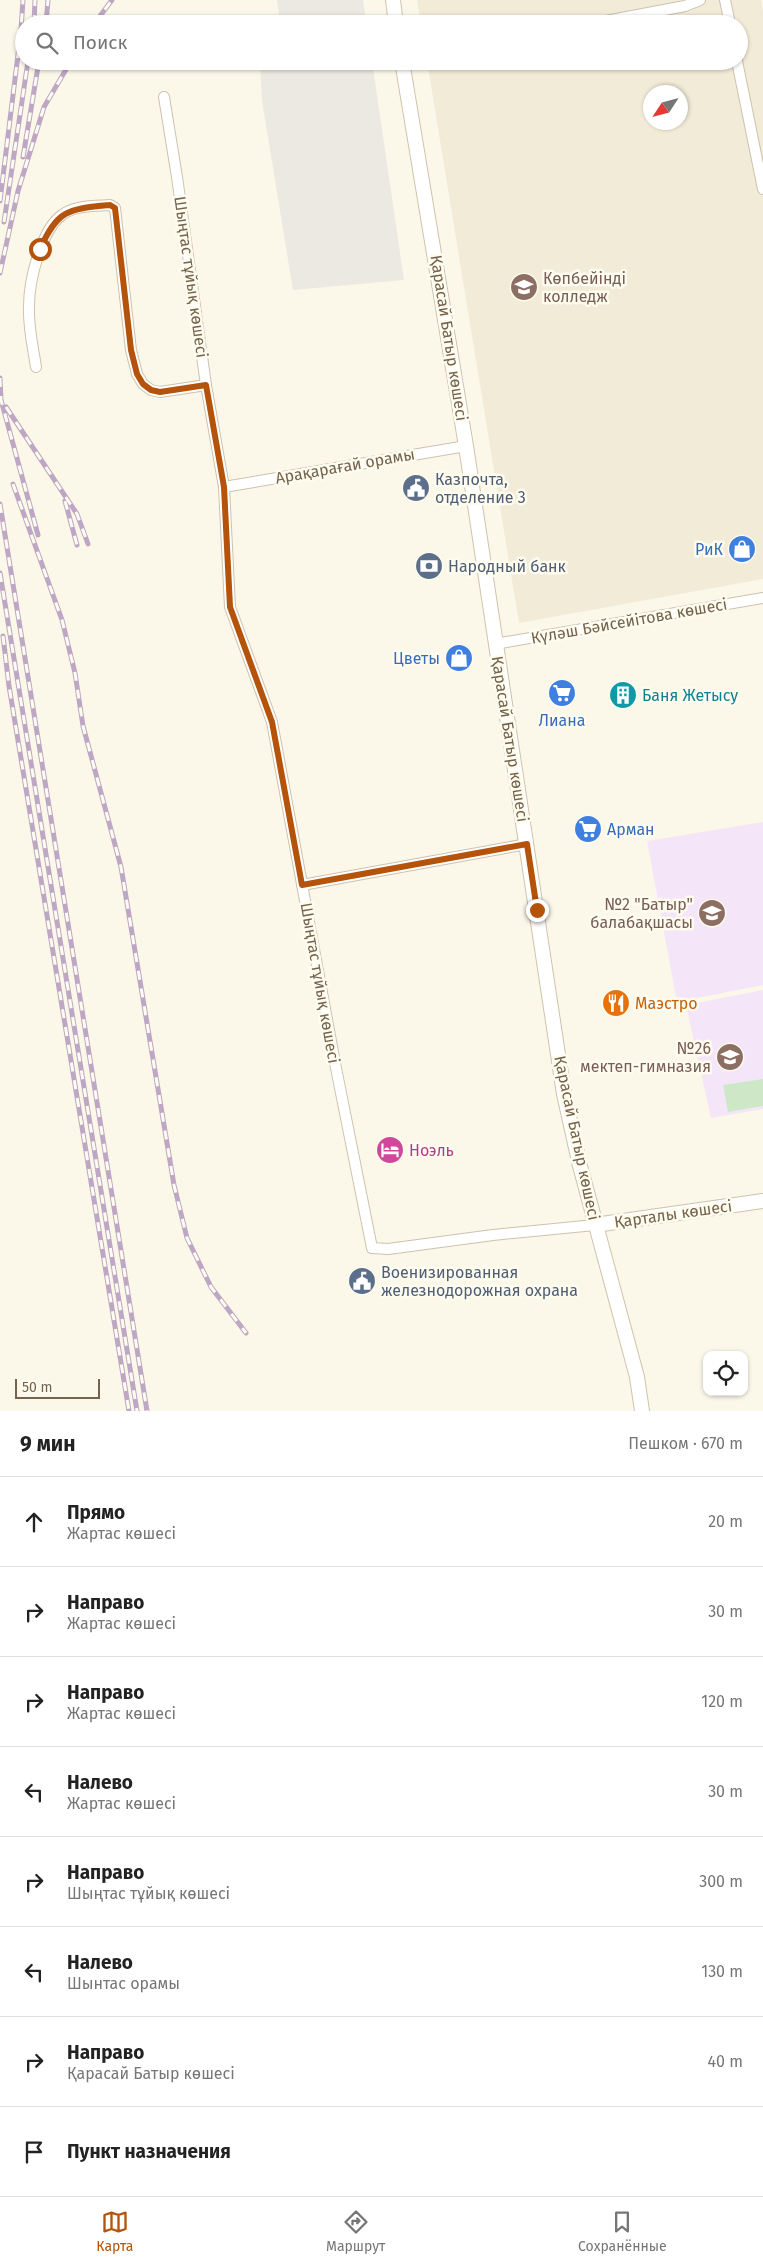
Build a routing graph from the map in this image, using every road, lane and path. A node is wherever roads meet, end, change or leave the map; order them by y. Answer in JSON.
{"nodes":[{"id":1,"x":392,"y":0,"type":"edge"},
{"id":2,"x":700,"y":0,"type":"edge"},
{"id":3,"x":725,"y":0,"type":"edge"},
{"id":4,"x":394,"y":15,"type":"edge"},
{"id":5,"x":638,"y":15,"type":"edge"},
{"id":6,"x":728,"y":15,"type":"edge"},
{"id":7,"x":403,"y":70,"type":"edge"},
{"id":8,"x":740,"y":70,"type":"edge"},
{"id":9,"x":164,"y":98,"type":"dead end"},
{"id":10,"x":763,"y":189,"type":"edge"},
{"id":11,"x":36,"y":367,"type":"dead end"},
{"id":12,"x":206,"y":385,"type":"junction"},
{"id":13,"x":466,"y":446,"type":"junction"},
{"id":14,"x":224,"y":487,"type":"junction"},
{"id":15,"x":763,"y":598,"type":"edge"},
{"id":16,"x":495,"y":644,"type":"junction"},
{"id":17,"x":527,"y":844,"type":"junction"},
{"id":18,"x":302,"y":885,"type":"junction"},
{"id":19,"x":763,"y":1201,"type":"edge"},
{"id":20,"x":595,"y":1225,"type":"junction"},
{"id":21,"x":493,"y":1234,"type":"joint"},
{"id":22,"x":642,"y":1411,"type":"edge"}],
"edges":[{"from":1,"to":4,"type":"street"},
{"from":2,"to":5,"type":"street"},
{"from":3,"to":6,"type":"street"},
{"from":7,"to":13,"type":"street","name":"Қарасай Батыр көшесі"},
{"from":8,"to":10,"type":"street"},
{"from":9,"to":12,"type":"street","name":"Шыңтас тұйық көшесі"},
{"from":11,"to":12,"type":"street"},
{"from":12,"to":14,"type":"street","name":"Шыңтас тұйық көшесі"},
{"from":13,"to":14,"type":"street","name":"Арақарағай орамы"},
{"from":13,"to":16,"type":"street","name":"Қарасай Батыр көшесі"},
{"from":14,"to":18,"type":"street","name":"Шыңтас тұйық көшесі"},
{"from":15,"to":16,"type":"street","name":"Күләш Бәйсейітова көшесі"},
{"from":16,"to":17,"type":"street","name":"Қарасай Батыр көшесі"},
{"from":17,"to":18,"type":"street"},
{"from":17,"to":20,"type":"street","name":"Қарасай Батыр көшесі"},
{"from":18,"to":21,"type":"street","name":"Шыңтас тұйық көшесі"},
{"from":19,"to":20,"type":"street","name":"Қарталы көшесі"},
{"from":20,"to":21,"type":"street","name":"Қарталы көшесі"},
{"from":20,"to":22,"type":"street","name":"Қарасай Батыр көшесі"}]}
